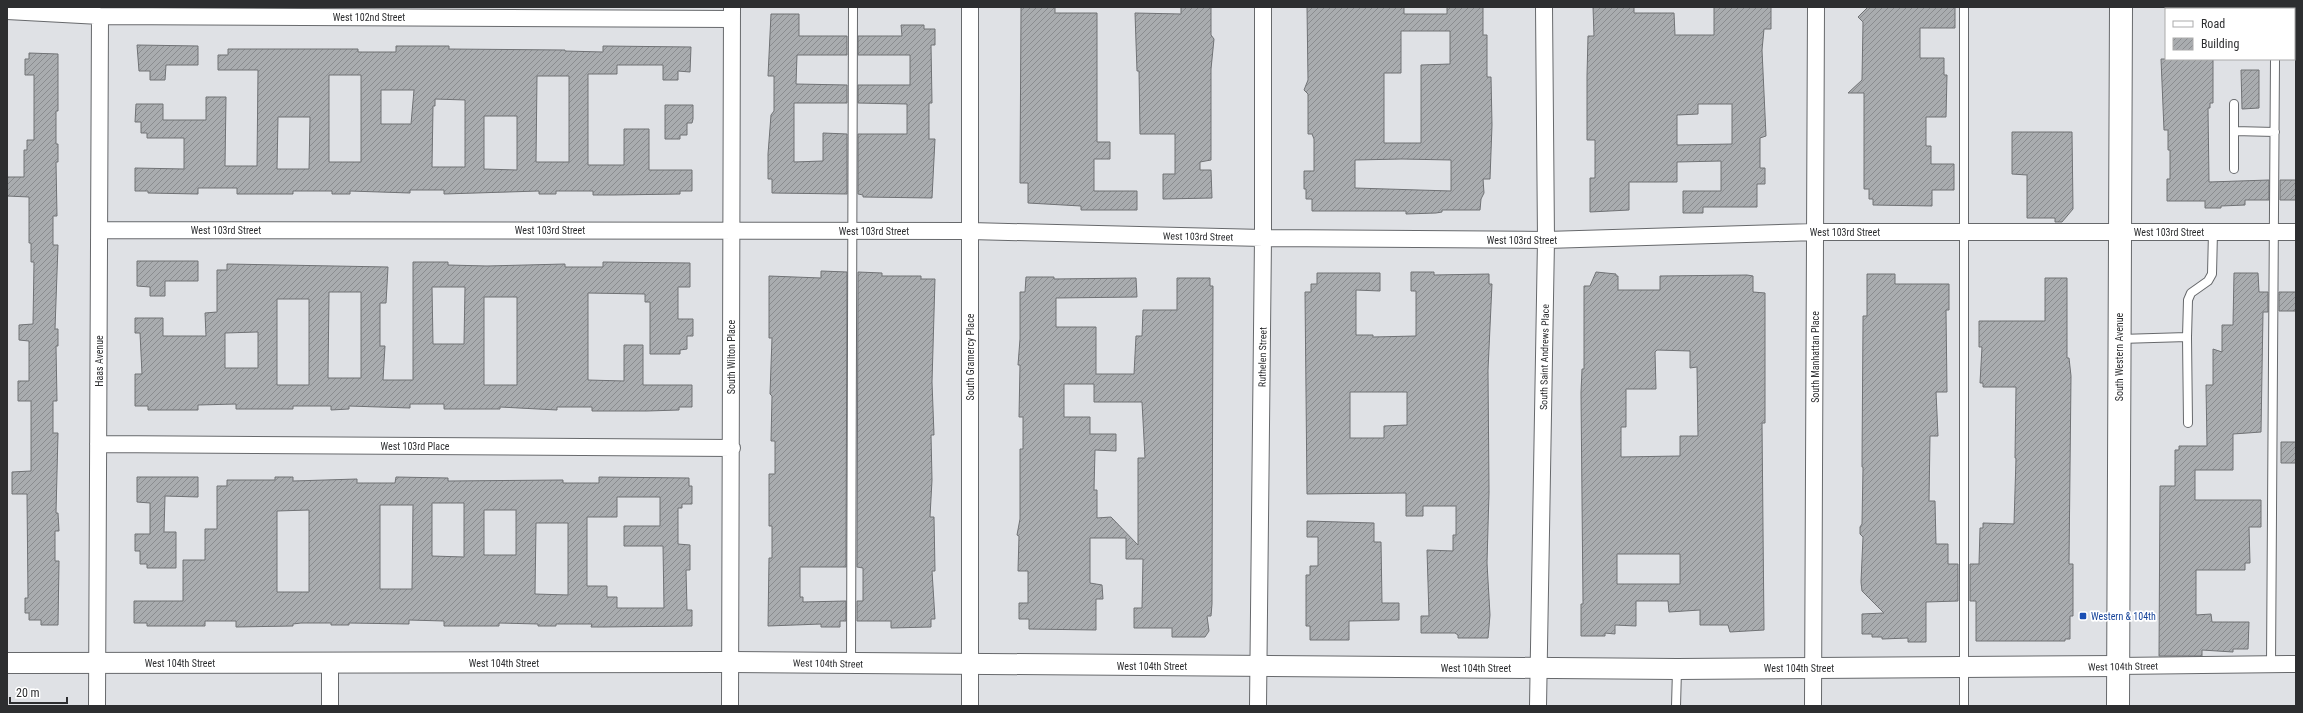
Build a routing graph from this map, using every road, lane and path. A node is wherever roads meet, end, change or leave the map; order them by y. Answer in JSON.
{"nodes":[{"id":1,"x":853,"y":7,"type":"edge"},
{"id":2,"x":970,"y":7,"type":"edge"},
{"id":3,"x":1262,"y":7,"type":"edge"},
{"id":4,"x":1544,"y":7,"type":"edge"},
{"id":5,"x":1816,"y":7,"type":"edge"},
{"id":6,"x":1964,"y":7,"type":"edge"},
{"id":7,"x":2122,"y":7,"type":"edge"},
{"id":8,"x":7,"y":11,"type":"edge"},
{"id":9,"x":732,"y":13,"type":"edge"},
{"id":10,"x":100,"y":16,"type":"junction"},
{"id":11,"x":2275,"y":60,"type":"edge"},
{"id":12,"x":2234,"y":104,"type":"dead end"},
{"id":13,"x":2234,"y":131,"type":"junction"},
{"id":14,"x":2275,"y":132,"type":"junction"},
{"id":15,"x":2234,"y":169,"type":"dead end"},
{"id":16,"x":99,"y":230,"type":"junction"},
{"id":17,"x":731,"y":230,"type":"junction"},
{"id":18,"x":851,"y":231,"type":"junction"},
{"id":19,"x":970,"y":231,"type":"junction"},
{"id":20,"x":1816,"y":232,"type":"junction"},
{"id":21,"x":1965,"y":232,"type":"junction"},
{"id":22,"x":2119,"y":232,"type":"junction"},
{"id":23,"x":2213,"y":232,"type":"junction"},
{"id":24,"x":2275,"y":232,"type":"junction"},
{"id":25,"x":2296,"y":232,"type":"edge"},
{"id":26,"x":1263,"y":238,"type":"junction"},
{"id":27,"x":1546,"y":240,"type":"junction"},
{"id":28,"x":2187,"y":337,"type":"junction"},
{"id":29,"x":2119,"y":339,"type":"junction"},
{"id":30,"x":2188,"y":423,"type":"dead end"},
{"id":31,"x":98,"y":444,"type":"junction"},
{"id":32,"x":732,"y":448,"type":"junction"},
{"id":33,"x":730,"y":662,"type":"junction"},
{"id":34,"x":7,"y":663,"type":"edge"},
{"id":35,"x":97,"y":663,"type":"junction"},
{"id":36,"x":330,"y":663,"type":"junction"},
{"id":37,"x":851,"y":664,"type":"junction"},
{"id":38,"x":2271,"y":664,"type":"junction"},
{"id":39,"x":2296,"y":664,"type":"edge"},
{"id":40,"x":970,"y":665,"type":"junction"},
{"id":41,"x":2117,"y":666,"type":"junction"},
{"id":42,"x":1258,"y":667,"type":"junction"},
{"id":43,"x":1539,"y":668,"type":"junction"},
{"id":44,"x":1813,"y":668,"type":"junction"},
{"id":45,"x":1964,"y":668,"type":"junction"},
{"id":46,"x":1677,"y":669,"type":"junction"},
{"id":47,"x":97,"y":706,"type":"edge"},
{"id":48,"x":330,"y":706,"type":"edge"},
{"id":49,"x":730,"y":706,"type":"edge"},
{"id":50,"x":970,"y":706,"type":"edge"},
{"id":51,"x":1258,"y":706,"type":"edge"},
{"id":52,"x":1538,"y":706,"type":"edge"},
{"id":53,"x":1676,"y":706,"type":"edge"},
{"id":54,"x":1813,"y":706,"type":"edge"},
{"id":55,"x":1964,"y":706,"type":"edge"},
{"id":56,"x":2118,"y":706,"type":"edge"}],
"edges":[{"from":1,"to":18,"type":"lane"},
{"from":2,"to":19,"type":"street","name":"South Gramercy Place"},
{"from":3,"to":26,"type":"street","name":"Ruthelen Street"},
{"from":4,"to":27,"type":"street","name":"South Saint Andrews Place"},
{"from":5,"to":20,"type":"street","name":"South Manhattan Place"},
{"from":6,"to":21,"type":"lane"},
{"from":7,"to":22,"type":"main road","name":"South Western Avenue"},
{"from":8,"to":10,"type":"street","name":"West 102nd Street"},
{"from":9,"to":10,"type":"street","name":"West 102nd Street"},
{"from":9,"to":17,"type":"street","name":"South Wilton Place"},
{"from":10,"to":16,"type":"street","name":"Haas Avenue"},
{"from":11,"to":14,"type":"lane"},
{"from":12,"to":13,"type":"lane"},
{"from":13,"to":14,"type":"lane"},
{"from":13,"to":15,"type":"lane"},
{"from":14,"to":24,"type":"lane"},
{"from":16,"to":17,"type":"street","name":"West 103rd Street"},
{"from":16,"to":31,"type":"street","name":"Haas Avenue"},
{"from":17,"to":18,"type":"street","name":"West 103rd Street"},
{"from":17,"to":32,"type":"street","name":"South Wilton Place"},
{"from":18,"to":19,"type":"street","name":"West 103rd Street"},
{"from":18,"to":37,"type":"lane"},
{"from":19,"to":26,"type":"street","name":"West 103rd Street"},
{"from":19,"to":40,"type":"street","name":"South Gramercy Place"},
{"from":20,"to":21,"type":"street","name":"West 103rd Street"},
{"from":20,"to":27,"type":"street","name":"West 103rd Street"},
{"from":20,"to":44,"type":"street","name":"South Manhattan Place"},
{"from":21,"to":22,"type":"street","name":"West 103rd Street"},
{"from":21,"to":45,"type":"lane"},
{"from":22,"to":23,"type":"street","name":"West 103rd Street"},
{"from":22,"to":29,"type":"main road","name":"South Western Avenue"},
{"from":23,"to":24,"type":"street","name":"West 103rd Street"},
{"from":23,"to":28,"type":"lane"},
{"from":24,"to":25,"type":"street","name":"West 103rd Street"},
{"from":24,"to":38,"type":"lane"},
{"from":26,"to":27,"type":"street","name":"West 103rd Street"},
{"from":26,"to":42,"type":"street","name":"Ruthelen Street"},
{"from":27,"to":43,"type":"street","name":"South Saint Andrews Place"},
{"from":28,"to":29,"type":"lane"},
{"from":28,"to":30,"type":"lane"},
{"from":29,"to":41,"type":"main road","name":"South Western Avenue"},
{"from":31,"to":32,"type":"street","name":"West 103rd Place"},
{"from":31,"to":35,"type":"street","name":"Haas Avenue"},
{"from":32,"to":33,"type":"street","name":"South Wilton Place"},
{"from":33,"to":36,"type":"street","name":"West 104th Street"},
{"from":33,"to":37,"type":"street","name":"West 104th Street"},
{"from":33,"to":49,"type":"street","name":"South Wilton Place"},
{"from":34,"to":35,"type":"street","name":"West 104th Street"},
{"from":35,"to":36,"type":"street","name":"West 104th Street"},
{"from":35,"to":47,"type":"street","name":"Haas Avenue"},
{"from":36,"to":48,"type":"street"},
{"from":37,"to":40,"type":"street","name":"West 104th Street"},
{"from":38,"to":39,"type":"street","name":"West 104th Street"},
{"from":38,"to":41,"type":"street","name":"West 104th Street"},
{"from":40,"to":42,"type":"street","name":"West 104th Street"},
{"from":40,"to":50,"type":"street","name":"South Gramercy Place"},
{"from":41,"to":45,"type":"street","name":"West 104th Street"},
{"from":41,"to":56,"type":"main road","name":"South Western Avenue"},
{"from":42,"to":43,"type":"street","name":"West 104th Street"},
{"from":42,"to":51,"type":"street","name":"Ruthelen Street"},
{"from":43,"to":46,"type":"street","name":"West 104th Street"},
{"from":43,"to":52,"type":"street","name":"South Saint Andrews Place"},
{"from":44,"to":45,"type":"street","name":"West 104th Street"},
{"from":44,"to":46,"type":"street","name":"West 104th Street"},
{"from":44,"to":54,"type":"street","name":"South Manhattan Place"},
{"from":45,"to":55,"type":"lane"},
{"from":46,"to":53,"type":"lane"}]}
